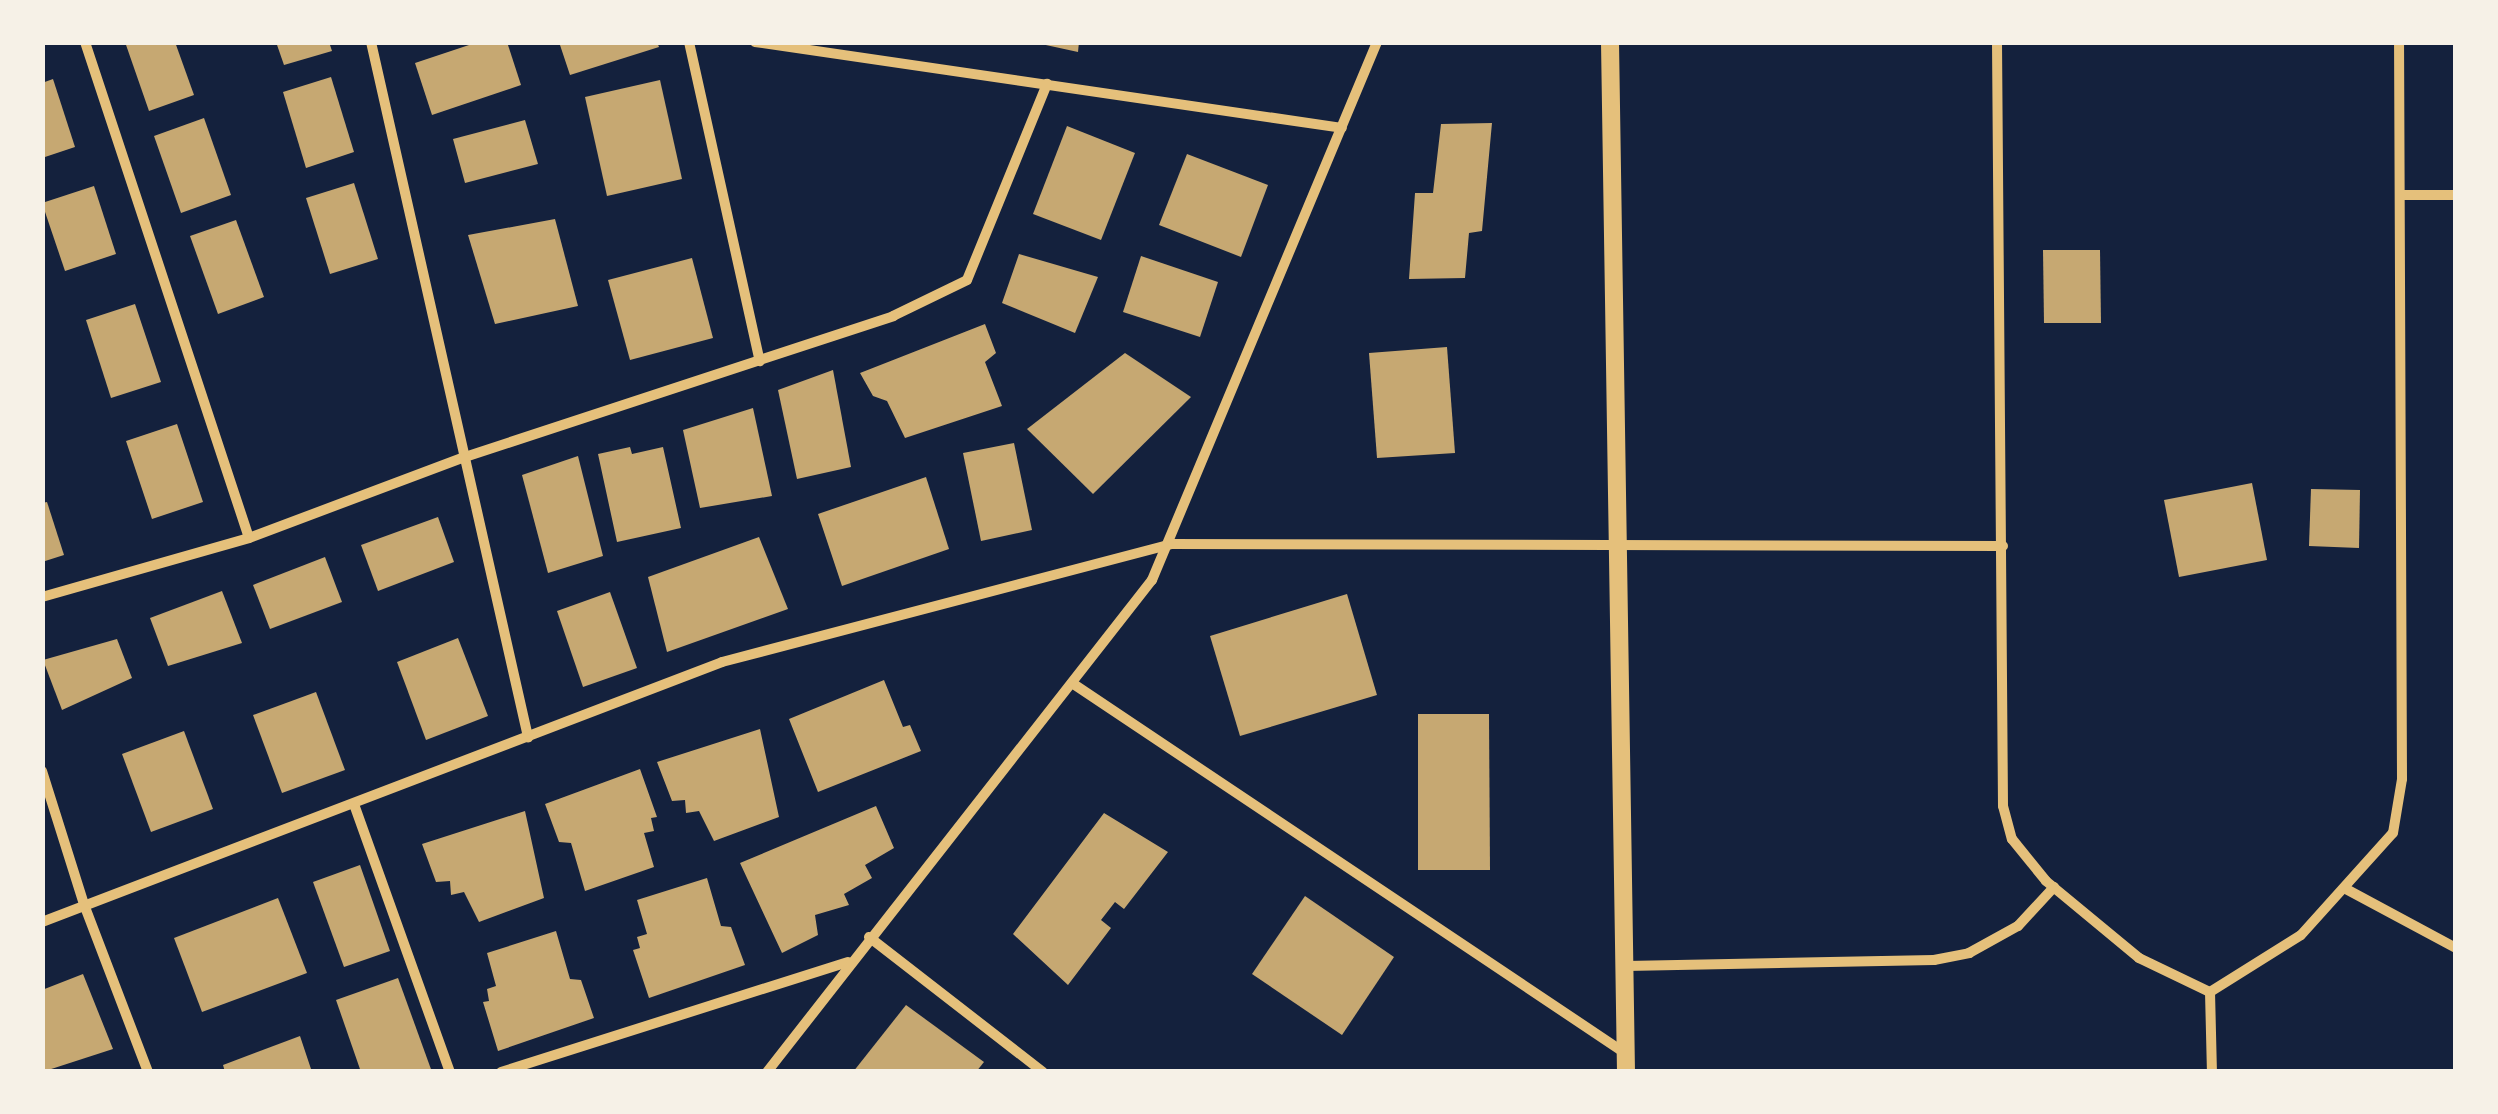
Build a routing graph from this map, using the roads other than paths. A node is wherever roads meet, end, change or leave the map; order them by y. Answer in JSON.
{"nodes":[{"id":1,"x":85,"y":42,"type":"edge"},
{"id":2,"x":370,"y":42,"type":"edge"},
{"id":3,"x":689,"y":42,"type":"edge"},
{"id":4,"x":755,"y":42,"type":"edge"},
{"id":5,"x":1377,"y":42,"type":"edge"},
{"id":6,"x":1610,"y":42,"type":"edge"},
{"id":7,"x":1997,"y":42,"type":"edge"},
{"id":8,"x":2398,"y":42,"type":"edge"},
{"id":9,"x":1047,"y":84,"type":"junction"},
{"id":10,"x":1342,"y":128,"type":"junction"},
{"id":11,"x":2403,"y":195,"type":"junction"},
{"id":12,"x":2456,"y":195,"type":"edge"},
{"id":13,"x":760,"y":361,"type":"junction"},
{"id":14,"x":464,"y":457,"type":"junction"},
{"id":15,"x":250,"y":538,"type":"junction"},
{"id":16,"x":1170,"y":544,"type":"junction"},
{"id":17,"x":1620,"y":544,"type":"junction"},
{"id":18,"x":2003,"y":546,"type":"junction"},
{"id":19,"x":42,"y":598,"type":"edge"},
{"id":20,"x":1072,"y":682,"type":"junction"},
{"id":21,"x":528,"y":736,"type":"junction"},
{"id":22,"x":42,"y":771,"type":"edge"},
{"id":23,"x":355,"y":807,"type":"junction"},
{"id":24,"x":2054,"y":887,"type":"junction"},
{"id":25,"x":2346,"y":890,"type":"junction"},
{"id":26,"x":85,"y":907,"type":"junction"},
{"id":27,"x":42,"y":922,"type":"edge"},
{"id":28,"x":869,"y":937,"type":"junction"},
{"id":29,"x":2456,"y":948,"type":"edge"},
{"id":30,"x":850,"y":962,"type":"junction"},
{"id":31,"x":1626,"y":966,"type":"junction"},
{"id":32,"x":2210,"y":992,"type":"junction"},
{"id":33,"x":1626,"y":1063,"type":"edge"},
{"id":34,"x":148,"y":1072,"type":"edge"},
{"id":35,"x":450,"y":1072,"type":"edge"},
{"id":36,"x":501,"y":1072,"type":"edge"},
{"id":37,"x":767,"y":1072,"type":"edge"},
{"id":38,"x":1043,"y":1072,"type":"edge"},
{"id":39,"x":2212,"y":1072,"type":"edge"}],
"edges":[{"from":1,"to":15,"type":"street"},
{"from":2,"to":14,"type":"street"},
{"from":3,"to":13,"type":"street"},
{"from":4,"to":9,"type":"street"},
{"from":5,"to":10,"type":"street"},
{"from":6,"to":17,"type":"street"},
{"from":7,"to":18,"type":"street"},
{"from":8,"to":11,"type":"street"},
{"from":9,"to":10,"type":"street"},
{"from":9,"to":13,"type":"street"},
{"from":10,"to":16,"type":"street"},
{"from":11,"to":12,"type":"street"},
{"from":11,"to":25,"type":"street"},
{"from":13,"to":14,"type":"street"},
{"from":14,"to":15,"type":"street"},
{"from":14,"to":21,"type":"street"},
{"from":15,"to":19,"type":"street"},
{"from":16,"to":17,"type":"street"},
{"from":16,"to":20,"type":"street"},
{"from":16,"to":21,"type":"street"},
{"from":17,"to":18,"type":"street"},
{"from":17,"to":31,"type":"street"},
{"from":18,"to":24,"type":"street"},
{"from":20,"to":28,"type":"street"},
{"from":20,"to":33,"type":"street"},
{"from":21,"to":23,"type":"street"},
{"from":22,"to":26,"type":"street"},
{"from":23,"to":26,"type":"street"},
{"from":23,"to":35,"type":"street"},
{"from":24,"to":31,"type":"street"},
{"from":24,"to":32,"type":"street"},
{"from":25,"to":29,"type":"street"},
{"from":25,"to":32,"type":"street"},
{"from":26,"to":27,"type":"street"},
{"from":26,"to":34,"type":"street"},
{"from":28,"to":30,"type":"street"},
{"from":28,"to":38,"type":"street"},
{"from":30,"to":36,"type":"street"},
{"from":30,"to":37,"type":"street"},
{"from":31,"to":33,"type":"street"},
{"from":32,"to":39,"type":"street"}]}
